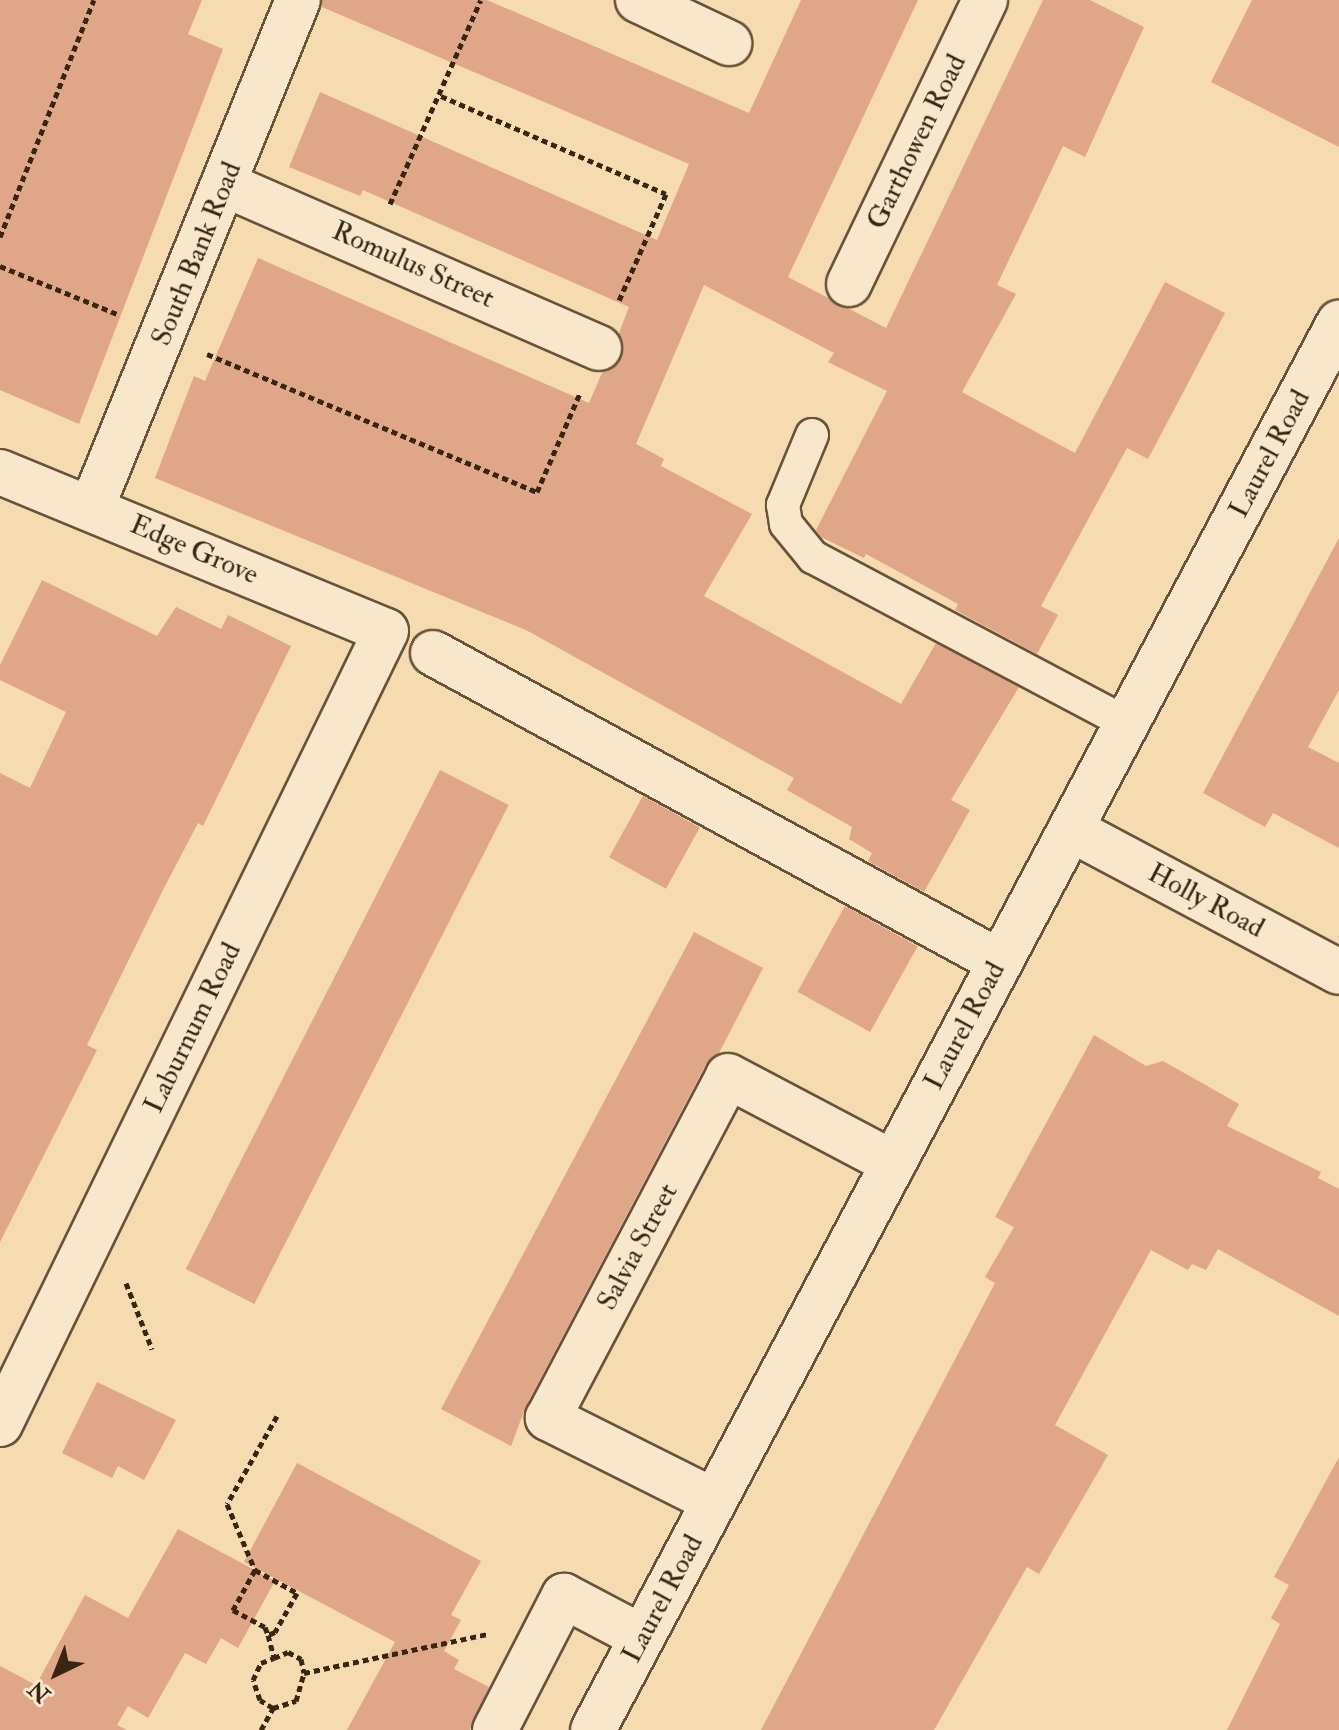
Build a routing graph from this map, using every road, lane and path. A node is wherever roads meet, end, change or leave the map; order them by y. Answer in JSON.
{"nodes":[{"id":1,"x":94,"y":0,"type":"edge"},
{"id":2,"x":298,"y":0,"type":"edge"},
{"id":3,"x":481,"y":0,"type":"edge"},
{"id":4,"x":638,"y":0,"type":"edge"},
{"id":5,"x":985,"y":0,"type":"edge"},
{"id":6,"x":729,"y":43,"type":"dead end"},
{"id":7,"x":226,"y":185,"type":"junction"},
{"id":8,"x":0,"y":237,"type":"edge"},
{"id":9,"x":371,"y":245,"type":"junction"},
{"id":10,"x":0,"y":266,"type":"edge"},
{"id":11,"x":849,"y":284,"type":"dead end"},
{"id":12,"x":1339,"y":323,"type":"edge"},
{"id":13,"x":164,"y":336,"type":"junction"},
{"id":14,"x":599,"y":348,"type":"dead end"},
{"id":15,"x":812,"y":435,"type":"dead end"},
{"id":16,"x":4,"y":483,"type":"edge"},
{"id":17,"x":92,"y":507,"type":"junction"},
{"id":18,"x":386,"y":631,"type":"joint"},
{"id":19,"x":433,"y":653,"type":"dead end"},
{"id":20,"x":1127,"y":723,"type":"junction"},
{"id":21,"x":1072,"y":830,"type":"junction"},
{"id":22,"x":1000,"y":962,"type":"junction"},
{"id":23,"x":1339,"y":972,"type":"edge"},
{"id":24,"x":893,"y":1163,"type":"junction"},
{"id":25,"x":83,"y":1253,"type":"junction"},
{"id":26,"x":152,"y":1349,"type":"dead end"},
{"id":27,"x":277,"y":1416,"type":"dead end"},
{"id":28,"x":0,"y":1424,"type":"edge"},
{"id":29,"x":714,"y":1501,"type":"junction"},
{"id":30,"x":255,"y":1570,"type":"junction"},
{"id":31,"x":268,"y":1635,"type":"junction"},
{"id":32,"x":642,"y":1637,"type":"junction"},
{"id":33,"x":540,"y":1642,"type":"junction"},
{"id":34,"x":274,"y":1658,"type":"junction"},
{"id":35,"x":304,"y":1673,"type":"junction"},
{"id":36,"x":273,"y":1708,"type":"junction"},
{"id":37,"x":261,"y":1730,"type":"edge"},
{"id":38,"x":495,"y":1730,"type":"edge"},
{"id":39,"x":593,"y":1730,"type":"edge"}],
"edges":[{"from":1,"to":8,"type":"path"},
{"from":2,"to":7,"type":"street","name":"South Bank Road"},
{"from":3,"to":9,"type":"path"},
{"from":4,"to":6,"type":"street"},
{"from":5,"to":11,"type":"street","name":"Garthowen Road"},
{"from":7,"to":9,"type":"street","name":"Romulus Street"},
{"from":7,"to":13,"type":"street","name":"South Bank Road"},
{"from":9,"to":14,"type":"street","name":"Romulus Street"},
{"from":10,"to":13,"type":"path"},
{"from":12,"to":20,"type":"street","name":"Laurel Road"},
{"from":13,"to":17,"type":"street","name":"South Bank Road"},
{"from":15,"to":20,"type":"lane"},
{"from":16,"to":17,"type":"street","name":"Edge Grove"},
{"from":17,"to":18,"type":"street","name":"Edge Grove"},
{"from":18,"to":25,"type":"street","name":"Laburnum Road"},
{"from":19,"to":22,"type":"street"},
{"from":20,"to":21,"type":"street","name":"Laurel Road"},
{"from":21,"to":22,"type":"street","name":"Laurel Road"},
{"from":21,"to":23,"type":"street","name":"Holly Road"},
{"from":22,"to":24,"type":"street","name":"Laurel Road"},
{"from":24,"to":29,"type":"street","name":"Laurel Road"},
{"from":24,"to":29,"type":"street","name":"Salvia Street"},
{"from":25,"to":26,"type":"path"},
{"from":25,"to":28,"type":"street","name":"Laburnum Road"},
{"from":27,"to":30,"type":"path"},
{"from":29,"to":32,"type":"street","name":"Laurel Road"},
{"from":30,"to":31,"type":"path"},
{"from":30,"to":31,"type":"path"},
{"from":31,"to":34,"type":"path"},
{"from":32,"to":33,"type":"street"},
{"from":32,"to":39,"type":"street","name":"Laurel Road"},
{"from":33,"to":35,"type":"path"},
{"from":33,"to":38,"type":"street"},
{"from":34,"to":35,"type":"path"},
{"from":34,"to":36,"type":"path"},
{"from":35,"to":36,"type":"path"},
{"from":36,"to":37,"type":"path"}]}
